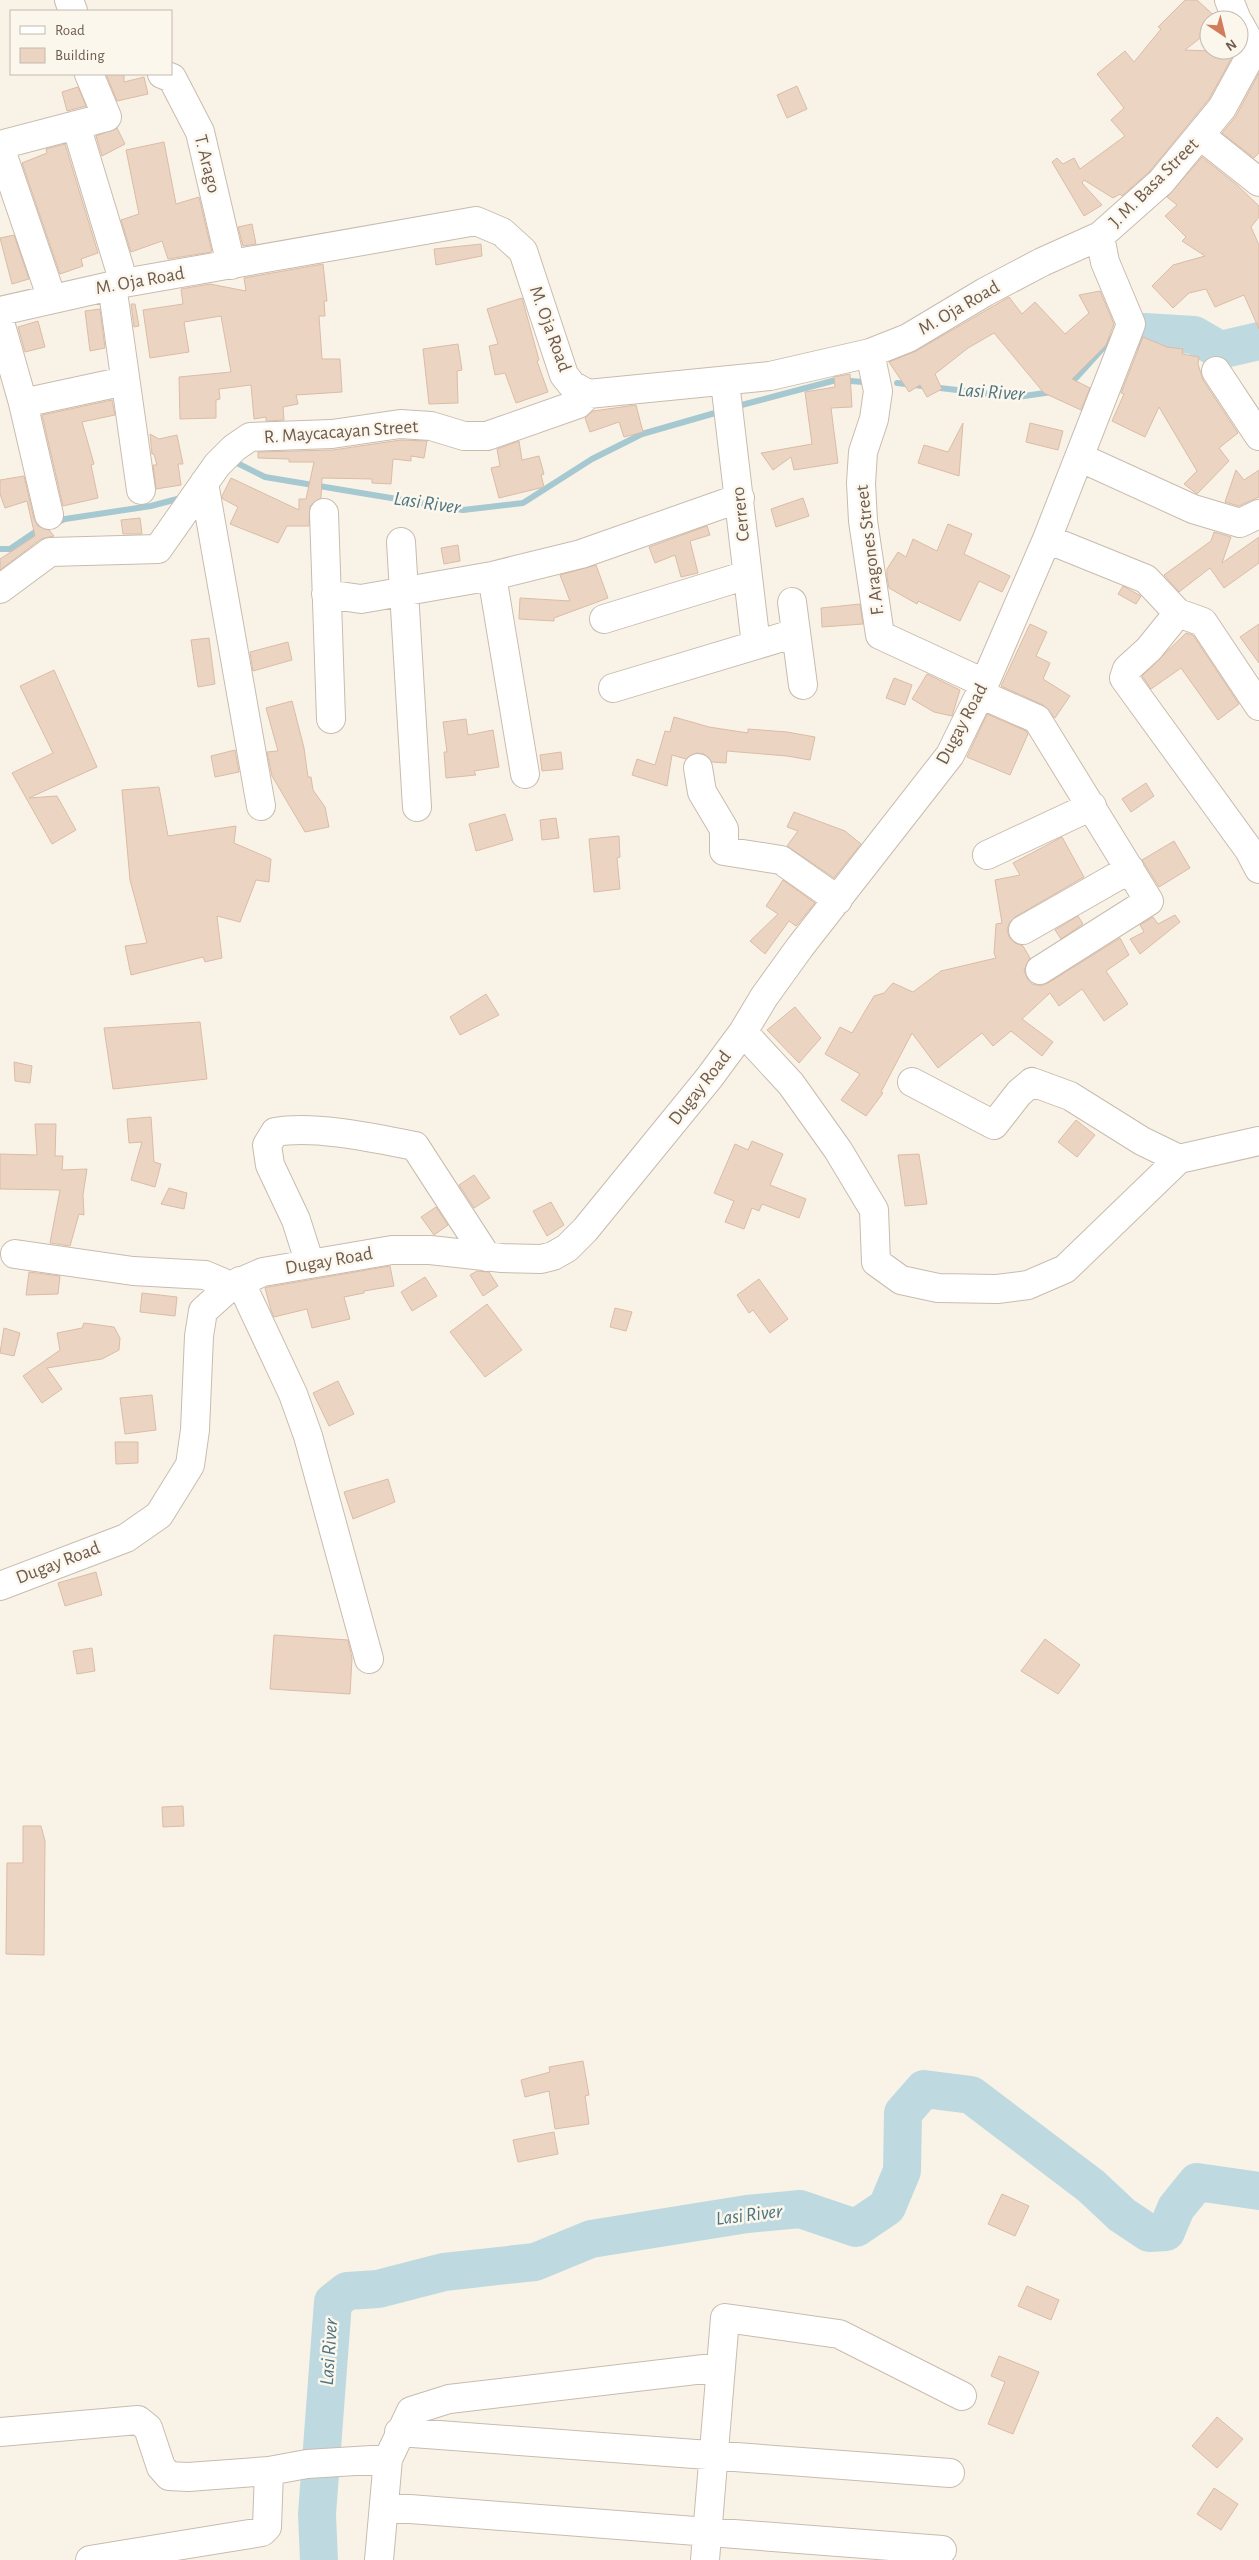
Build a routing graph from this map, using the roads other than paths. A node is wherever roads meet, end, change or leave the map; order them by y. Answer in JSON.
{"nodes":[{"id":1,"x":1249,"y":41,"type":"edge"},
{"id":2,"x":1249,"y":59,"type":"edge"},
{"id":3,"x":1248,"y":60,"type":"edge"},
{"id":4,"x":89,"y":75,"type":"edge"},
{"id":5,"x":164,"y":75,"type":"edge"},
{"id":6,"x":76,"y":125,"type":"junction"},
{"id":7,"x":1200,"y":136,"type":"junction"},
{"id":8,"x":0,"y":146,"type":"edge"},
{"id":9,"x":1259,"y":182,"type":"edge"},
{"id":10,"x":1100,"y":236,"type":"junction"},
{"id":11,"x":232,"y":265,"type":"junction"},
{"id":12,"x":118,"y":284,"type":"junction"},
{"id":13,"x":52,"y":299,"type":"junction"},
{"id":14,"x":0,"y":311,"type":"edge"},
{"id":15,"x":0,"y":322,"type":"edge"},
{"id":16,"x":870,"y":353,"type":"junction"},
{"id":17,"x":1216,"y":371,"type":"dead end"},
{"id":18,"x":125,"y":381,"type":"junction"},
{"id":19,"x":725,"y":382,"type":"junction"},
{"id":20,"x":588,"y":394,"type":"junction"},
{"id":21,"x":23,"y":403,"type":"junction"},
{"id":22,"x":1259,"y":436,"type":"edge"},
{"id":23,"x":1079,"y":457,"type":"junction"},
{"id":24,"x":219,"y":465,"type":"junction"},
{"id":25,"x":141,"y":490,"type":"dead end"},
{"id":26,"x":740,"y":498,"type":"junction"},
{"id":27,"x":324,"y":513,"type":"dead end"},
{"id":28,"x":1259,"y":514,"type":"edge"},
{"id":29,"x":50,"y":515,"type":"dead end"},
{"id":30,"x":1046,"y":539,"type":"junction"},
{"id":31,"x":401,"y":542,"type":"dead end"},
{"id":32,"x":747,"y":575,"type":"junction"},
{"id":33,"x":492,"y":576,"type":"junction"},
{"id":34,"x":0,"y":589,"type":"edge"},
{"id":35,"x":403,"y":591,"type":"junction"},
{"id":36,"x":326,"y":594,"type":"junction"},
{"id":37,"x":792,"y":602,"type":"dead end"},
{"id":38,"x":1178,"y":613,"type":"junction"},
{"id":39,"x":604,"y":620,"type":"dead end"},
{"id":40,"x":796,"y":633,"type":"junction"},
{"id":41,"x":756,"y":645,"type":"junction"},
{"id":42,"x":803,"y":685,"type":"dead end"},
{"id":43,"x":613,"y":688,"type":"dead end"},
{"id":44,"x":982,"y":688,"type":"junction"},
{"id":45,"x":1259,"y":706,"type":"edge"},
{"id":46,"x":331,"y":719,"type":"dead end"},
{"id":47,"x":698,"y":768,"type":"dead end"},
{"id":48,"x":525,"y":774,"type":"dead end"},
{"id":49,"x":261,"y":806,"type":"dead end"},
{"id":50,"x":1092,"y":806,"type":"junction"},
{"id":51,"x":417,"y":807,"type":"dead end"},
{"id":52,"x":986,"y":855,"type":"dead end"},
{"id":53,"x":1130,"y":869,"type":"junction"},
{"id":54,"x":1259,"y":869,"type":"edge"},
{"id":55,"x":838,"y":900,"type":"junction"},
{"id":56,"x":1023,"y":930,"type":"dead end"},
{"id":57,"x":1040,"y":970,"type":"dead end"},
{"id":58,"x":743,"y":1032,"type":"junction"},
{"id":59,"x":912,"y":1082,"type":"dead end"},
{"id":60,"x":1259,"y":1141,"type":"edge"},
{"id":61,"x":1178,"y":1159,"type":"junction"},
{"id":62,"x":15,"y":1254,"type":"dead end"},
{"id":63,"x":487,"y":1257,"type":"junction"},
{"id":64,"x":310,"y":1264,"type":"junction"},
{"id":65,"x":235,"y":1284,"type":"junction"},
{"id":66,"x":0,"y":1586,"type":"edge"},
{"id":67,"x":369,"y":1659,"type":"dead end"},
{"id":68,"x":721,"y":2367,"type":"junction"},
{"id":69,"x":962,"y":2396,"type":"dead end"},
{"id":70,"x":0,"y":2432,"type":"edge"},
{"id":71,"x":399,"y":2432,"type":"junction"},
{"id":72,"x":714,"y":2457,"type":"junction"},
{"id":73,"x":388,"y":2459,"type":"junction"},
{"id":74,"x":269,"y":2471,"type":"junction"},
{"id":75,"x":950,"y":2473,"type":"dead end"},
{"id":76,"x":384,"y":2507,"type":"junction"},
{"id":77,"x":708,"y":2532,"type":"junction"},
{"id":78,"x":942,"y":2550,"type":"dead end"},
{"id":79,"x":90,"y":2560,"type":"edge"},
{"id":80,"x":379,"y":2560,"type":"edge"},
{"id":81,"x":705,"y":2560,"type":"edge"}],
"edges":[{"from":1,"to":2,"type":"street","name":"J. M. Basa Street"},
{"from":3,"to":7,"type":"street","name":"J. M. Basa Street"},
{"from":4,"to":6,"type":"street"},
{"from":5,"to":11,"type":"street","name":"T. Arago"},
{"from":6,"to":8,"type":"street"},
{"from":6,"to":12,"type":"street"},
{"from":7,"to":9,"type":"street"},
{"from":7,"to":10,"type":"street","name":"J. M. Basa Street"},
{"from":8,"to":13,"type":"street"},
{"from":10,"to":16,"type":"street","name":"M. Oja Road"},
{"from":10,"to":23,"type":"street","name":"Dugay Road"},
{"from":11,"to":12,"type":"street","name":"M. Oja Road"},
{"from":11,"to":20,"type":"street","name":"M. Oja Road"},
{"from":12,"to":13,"type":"street","name":"M. Oja Road"},
{"from":12,"to":18,"type":"street"},
{"from":13,"to":14,"type":"street","name":"M. Oja Road"},
{"from":15,"to":21,"type":"street"},
{"from":16,"to":19,"type":"street","name":"M. Oja Road"},
{"from":16,"to":44,"type":"street","name":"F. Aragones Street"},
{"from":17,"to":22,"type":"street"},
{"from":18,"to":21,"type":"street"},
{"from":18,"to":25,"type":"street"},
{"from":19,"to":20,"type":"street","name":"M. Oja Road"},
{"from":19,"to":26,"type":"street","name":"Cerrero"},
{"from":20,"to":24,"type":"street","name":"R. Maycacayan Street"},
{"from":21,"to":29,"type":"street"},
{"from":23,"to":28,"type":"street"},
{"from":23,"to":30,"type":"street","name":"Dugay Road"},
{"from":24,"to":34,"type":"street"},
{"from":24,"to":49,"type":"street"},
{"from":26,"to":32,"type":"street","name":"Cerrero"},
{"from":26,"to":33,"type":"street"},
{"from":27,"to":36,"type":"street"},
{"from":30,"to":38,"type":"street"},
{"from":30,"to":44,"type":"street","name":"Dugay Road"},
{"from":31,"to":35,"type":"street"},
{"from":32,"to":39,"type":"street"},
{"from":32,"to":41,"type":"street","name":"Cerrero"},
{"from":33,"to":35,"type":"street"},
{"from":33,"to":48,"type":"street"},
{"from":35,"to":36,"type":"street"},
{"from":35,"to":51,"type":"street"},
{"from":36,"to":46,"type":"street"},
{"from":37,"to":40,"type":"street"},
{"from":38,"to":45,"type":"street"},
{"from":38,"to":54,"type":"street"},
{"from":40,"to":41,"type":"street"},
{"from":40,"to":42,"type":"street"},
{"from":41,"to":43,"type":"street"},
{"from":44,"to":50,"type":"street"},
{"from":44,"to":55,"type":"street","name":"Dugay Road"},
{"from":47,"to":55,"type":"street"},
{"from":50,"to":52,"type":"street"},
{"from":50,"to":53,"type":"street"},
{"from":53,"to":56,"type":"street"},
{"from":53,"to":57,"type":"street"},
{"from":55,"to":58,"type":"street","name":"Dugay Road"},
{"from":58,"to":61,"type":"street"},
{"from":58,"to":63,"type":"street","name":"Dugay Road"},
{"from":59,"to":61,"type":"street"},
{"from":60,"to":61,"type":"street"},
{"from":62,"to":65,"type":"street"},
{"from":63,"to":64,"type":"street","name":"Dugay Road"},
{"from":63,"to":64,"type":"street"},
{"from":64,"to":65,"type":"street","name":"Dugay Road"},
{"from":65,"to":66,"type":"street","name":"Dugay Road"},
{"from":65,"to":67,"type":"street"},
{"from":68,"to":69,"type":"street"},
{"from":68,"to":71,"type":"street"},
{"from":68,"to":72,"type":"street"},
{"from":70,"to":74,"type":"street"},
{"from":71,"to":72,"type":"street"},
{"from":71,"to":73,"type":"street"},
{"from":72,"to":75,"type":"street"},
{"from":72,"to":77,"type":"street"},
{"from":73,"to":74,"type":"street"},
{"from":73,"to":76,"type":"street"},
{"from":74,"to":79,"type":"street"},
{"from":76,"to":77,"type":"street"},
{"from":76,"to":80,"type":"street"},
{"from":77,"to":78,"type":"street"},
{"from":77,"to":81,"type":"street"}]}
